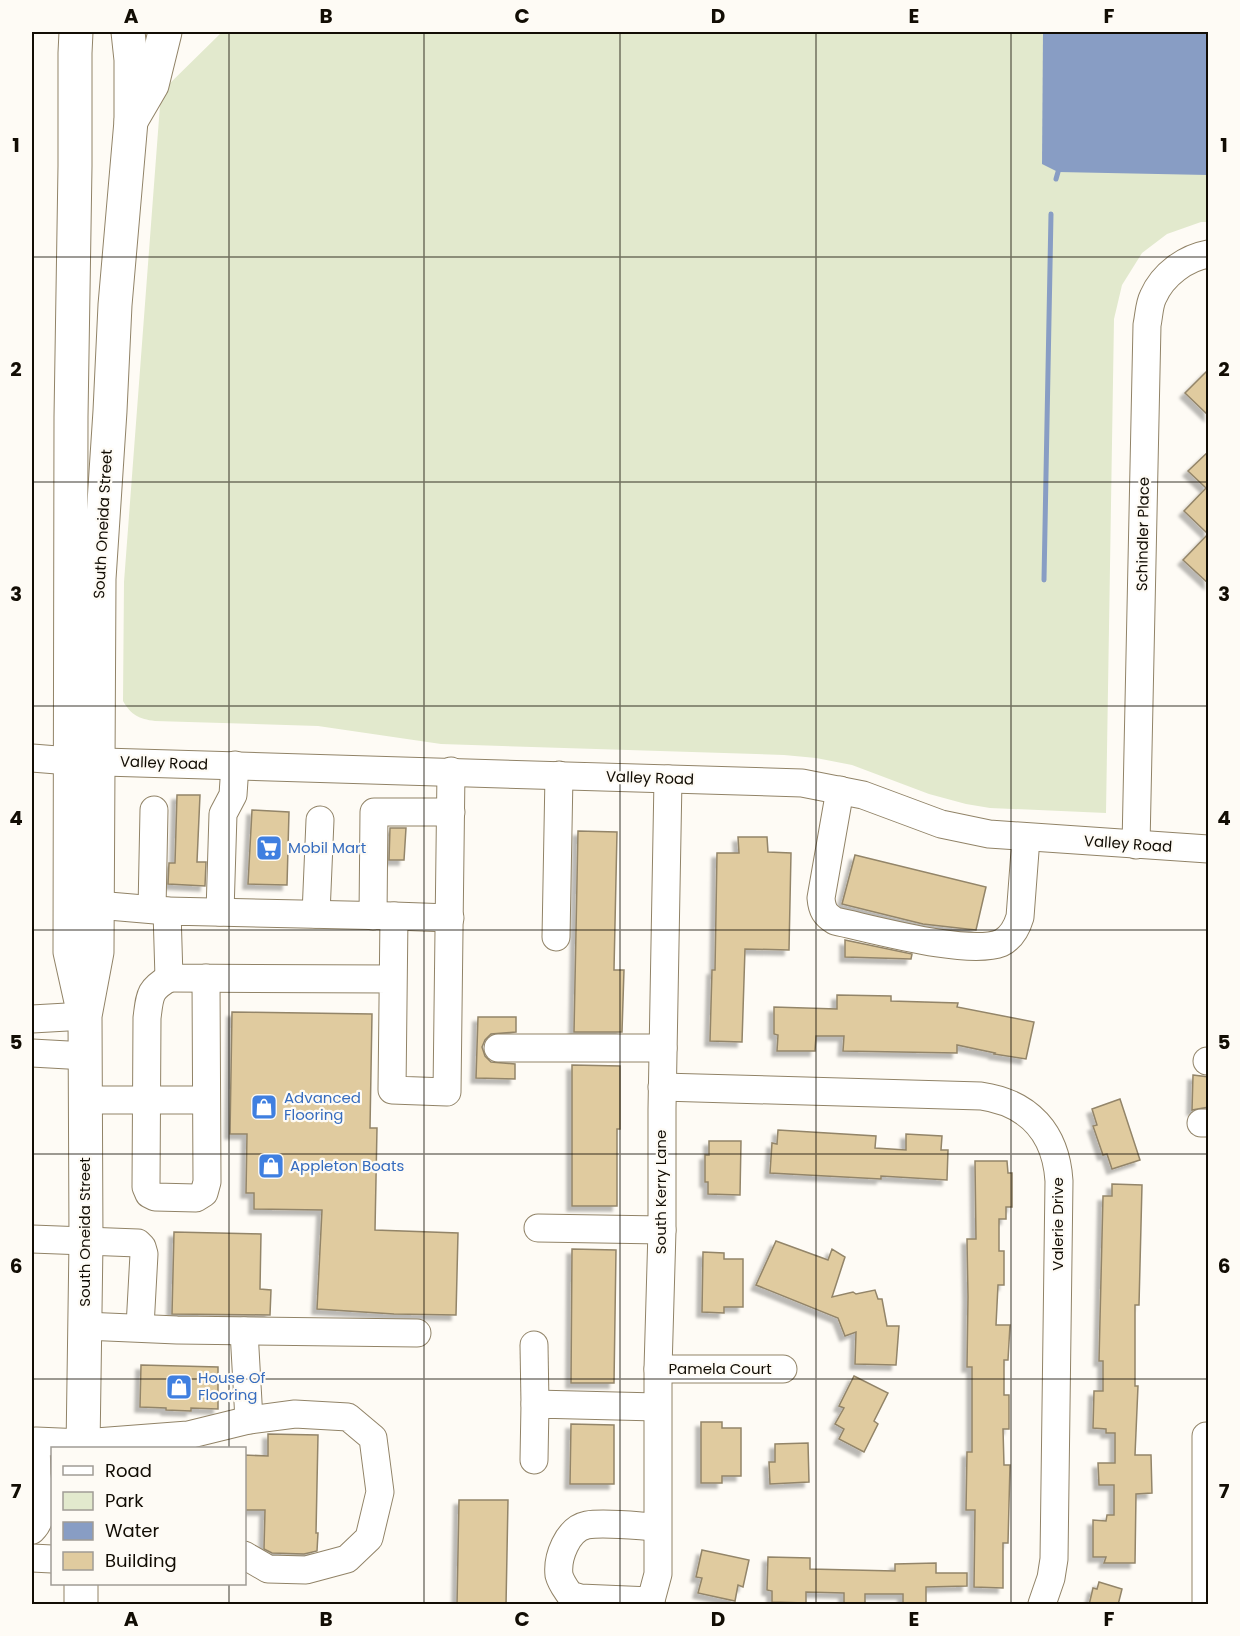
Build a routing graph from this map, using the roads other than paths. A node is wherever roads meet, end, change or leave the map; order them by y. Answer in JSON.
{"nodes":[{"id":1,"x":76,"y":32,"type":"edge"},
{"id":2,"x":128,"y":32,"type":"edge"},
{"id":3,"x":165,"y":32,"type":"edge"},
{"id":4,"x":131,"y":120,"type":"junction"},
{"id":5,"x":1209,"y":254,"type":"edge"},
{"id":6,"x":32,"y":758,"type":"edge"},
{"id":7,"x":83,"y":761,"type":"junction"},
{"id":8,"x":236,"y":765,"type":"junction"},
{"id":9,"x":451,"y":771,"type":"junction"},
{"id":10,"x":559,"y":776,"type":"junction"},
{"id":11,"x":668,"y":779,"type":"junction"},
{"id":12,"x":840,"y":790,"type":"junction"},
{"id":13,"x":154,"y":810,"type":"dead end"},
{"id":14,"x":451,"y":812,"type":"junction"},
{"id":15,"x":320,"y":820,"type":"dead end"},
{"id":16,"x":1026,"y":838,"type":"junction"},
{"id":17,"x":1136,"y":845,"type":"junction"},
{"id":18,"x":1209,"y":849,"type":"edge"},
{"id":19,"x":97,"y":905,"type":"junction"},
{"id":20,"x":160,"y":910,"type":"junction"},
{"id":21,"x":220,"y":912,"type":"junction"},
{"id":22,"x":316,"y":914,"type":"junction"},
{"id":23,"x":384,"y":916,"type":"junction"},
{"id":24,"x":450,"y":918,"type":"junction"},
{"id":25,"x":556,"y":937,"type":"dead end"},
{"id":26,"x":169,"y":978,"type":"junction"},
{"id":27,"x":206,"y":978,"type":"junction"},
{"id":28,"x":393,"y":979,"type":"junction"},
{"id":29,"x":85,"y":1016,"type":"junction"},
{"id":30,"x":32,"y":1018,"type":"edge"},
{"id":31,"x":498,"y":1048,"type":"dead end"},
{"id":32,"x":663,"y":1048,"type":"junction"},
{"id":33,"x":32,"y":1053,"type":"edge"},
{"id":34,"x":86,"y":1056,"type":"junction"},
{"id":35,"x":662,"y":1088,"type":"junction"},
{"id":36,"x":86,"y":1100,"type":"junction"},
{"id":37,"x":146,"y":1100,"type":"junction"},
{"id":38,"x":206,"y":1100,"type":"junction"},
{"id":39,"x":538,"y":1228,"type":"dead end"},
{"id":40,"x":662,"y":1230,"type":"junction"},
{"id":41,"x":32,"y":1239,"type":"edge"},
{"id":42,"x":86,"y":1242,"type":"junction"},
{"id":43,"x":84,"y":1326,"type":"junction"},
{"id":44,"x":140,"y":1327,"type":"junction"},
{"id":45,"x":244,"y":1330,"type":"junction"},
{"id":46,"x":417,"y":1333,"type":"dead end"},
{"id":47,"x":534,"y":1345,"type":"dead end"},
{"id":48,"x":783,"y":1369,"type":"dead end"},
{"id":49,"x":658,"y":1370,"type":"junction"},
{"id":50,"x":534,"y":1404,"type":"junction"},
{"id":51,"x":657,"y":1407,"type":"junction"},
{"id":52,"x":249,"y":1420,"type":"junction"},
{"id":53,"x":34,"y":1431,"type":"edge"},
{"id":54,"x":1206,"y":1436,"type":"dead end"},
{"id":55,"x":128,"y":1445,"type":"edge"},
{"id":56,"x":83,"y":1446,"type":"edge"},
{"id":57,"x":534,"y":1460,"type":"dead end"},
{"id":58,"x":34,"y":1477,"type":"edge"},
{"id":59,"x":1207,"y":1503,"type":"edge"},
{"id":60,"x":657,"y":1527,"type":"junction"},
{"id":61,"x":32,"y":1530,"type":"edge"},
{"id":62,"x":246,"y":1556,"type":"edge"},
{"id":63,"x":32,"y":1558,"type":"edge"},
{"id":64,"x":51,"y":1559,"type":"edge"},
{"id":65,"x":81,"y":1585,"type":"edge"},
{"id":66,"x":651,"y":1603,"type":"edge"},
{"id":67,"x":1209,"y":1604,"type":"edge"},
{"id":68,"x":81,"y":1605,"type":"edge"},
{"id":69,"x":1042,"y":1605,"type":"edge"}],
"edges":[{"from":1,"to":7,"type":"main road","name":"South Oneida Street"},
{"from":2,"to":4,"type":"main road","name":"South Oneida Street"},
{"from":3,"to":4,"type":"main road"},
{"from":4,"to":7,"type":"main road","name":"South Oneida Street"},
{"from":5,"to":17,"type":"street","name":"Schindler Place"},
{"from":6,"to":7,"type":"street","name":"Valley Road"},
{"from":7,"to":8,"type":"street","name":"Valley Road"},
{"from":7,"to":19,"type":"main road","name":"South Oneida Street"},
{"from":7,"to":29,"type":"main road","name":"South Oneida Street"},
{"from":8,"to":9,"type":"street","name":"Valley Road"},
{"from":8,"to":21,"type":"street"},
{"from":9,"to":10,"type":"street","name":"Valley Road"},
{"from":9,"to":14,"type":"street"},
{"from":10,"to":11,"type":"street","name":"Valley Road"},
{"from":10,"to":25,"type":"street"},
{"from":11,"to":12,"type":"street","name":"Valley Road"},
{"from":11,"to":32,"type":"street","name":"South Kerry Lane"},
{"from":12,"to":16,"type":"street","name":"Valley Road"},
{"from":12,"to":16,"type":"street"},
{"from":13,"to":20,"type":"street"},
{"from":14,"to":23,"type":"street"},
{"from":14,"to":24,"type":"street"},
{"from":15,"to":22,"type":"street"},
{"from":16,"to":17,"type":"street","name":"Valley Road"},
{"from":17,"to":18,"type":"street","name":"Valley Road"},
{"from":19,"to":20,"type":"street"},
{"from":19,"to":29,"type":"main road","name":"South Oneida Street"},
{"from":20,"to":21,"type":"street"},
{"from":20,"to":26,"type":"street"},
{"from":21,"to":22,"type":"street"},
{"from":22,"to":23,"type":"street"},
{"from":23,"to":24,"type":"street"},
{"from":23,"to":28,"type":"street"},
{"from":24,"to":28,"type":"street"},
{"from":26,"to":27,"type":"street"},
{"from":26,"to":37,"type":"street"},
{"from":27,"to":28,"type":"street"},
{"from":27,"to":38,"type":"street"},
{"from":29,"to":30,"type":"street"},
{"from":29,"to":34,"type":"main road","name":"South Oneida Street"},
{"from":31,"to":32,"type":"street"},
{"from":32,"to":35,"type":"street","name":"South Kerry Lane"},
{"from":33,"to":34,"type":"street"},
{"from":34,"to":36,"type":"main road","name":"South Oneida Street"},
{"from":35,"to":40,"type":"street","name":"South Kerry Lane"},
{"from":35,"to":69,"type":"street","name":"Valerie Drive"},
{"from":36,"to":37,"type":"street"},
{"from":36,"to":42,"type":"main road","name":"South Oneida Street"},
{"from":37,"to":38,"type":"street"},
{"from":37,"to":38,"type":"street"},
{"from":39,"to":40,"type":"street"},
{"from":40,"to":49,"type":"street","name":"South Kerry Lane"},
{"from":41,"to":42,"type":"street"},
{"from":42,"to":43,"type":"main road","name":"South Oneida Street"},
{"from":42,"to":44,"type":"street"},
{"from":43,"to":44,"type":"street"},
{"from":43,"to":56,"type":"main road","name":"South Oneida Street"},
{"from":44,"to":45,"type":"street"},
{"from":45,"to":46,"type":"street"},
{"from":45,"to":52,"type":"street"},
{"from":47,"to":50,"type":"street"},
{"from":48,"to":49,"type":"street","name":"Pamela Court"},
{"from":49,"to":51,"type":"street","name":"South Kerry Lane"},
{"from":50,"to":51,"type":"street"},
{"from":50,"to":57,"type":"street"},
{"from":51,"to":60,"type":"street","name":"South Kerry Lane"},
{"from":52,"to":55,"type":"street"},
{"from":52,"to":62,"type":"street"},
{"from":53,"to":56,"type":"street"},
{"from":53,"to":58,"type":"street"},
{"from":54,"to":59,"type":"street"},
{"from":55,"to":56,"type":"street"},
{"from":58,"to":61,"type":"street"},
{"from":59,"to":67,"type":"street"},
{"from":60,"to":66,"type":"street","name":"South Kerry Lane"},
{"from":60,"to":66,"type":"street"},
{"from":63,"to":64,"type":"street"},
{"from":65,"to":68,"type":"main road"}]}
